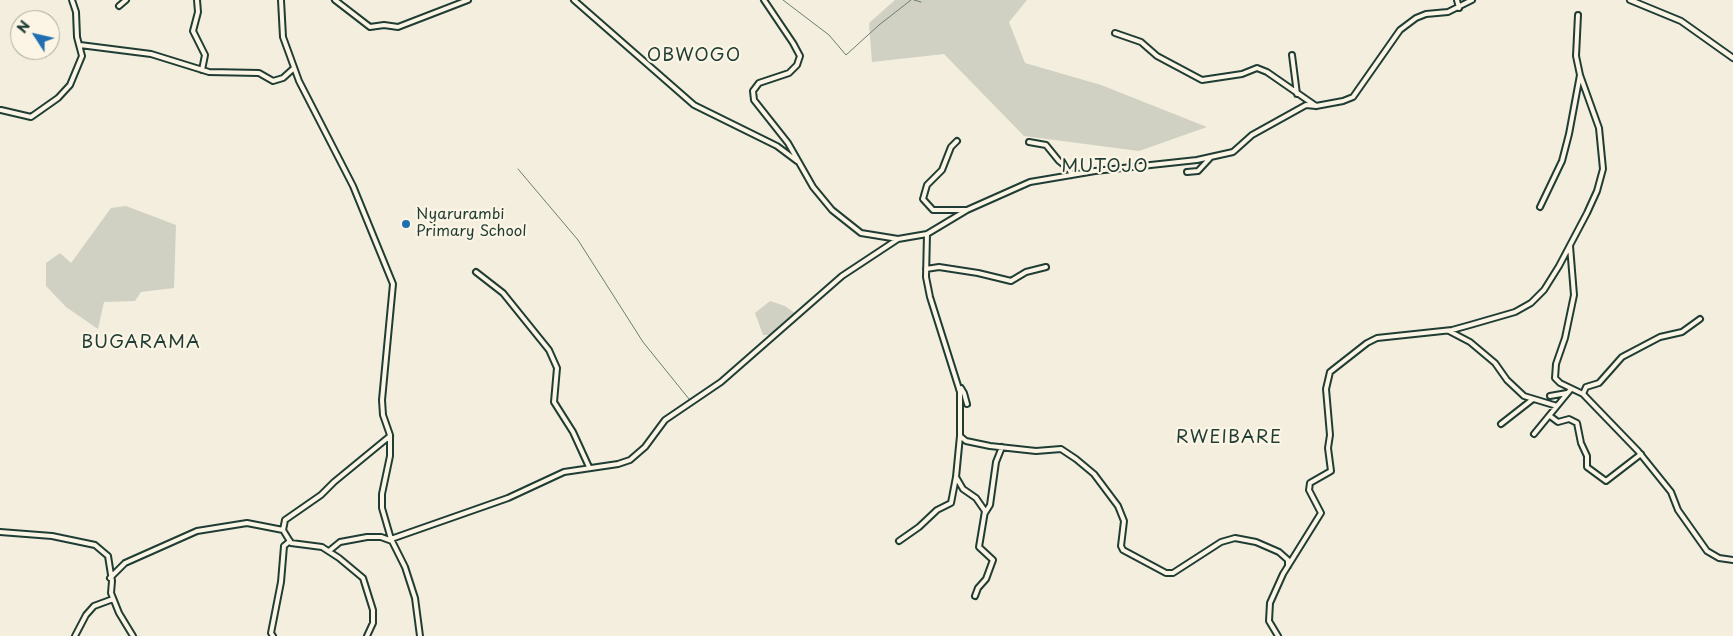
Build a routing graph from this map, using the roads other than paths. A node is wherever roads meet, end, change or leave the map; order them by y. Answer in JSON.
{"nodes":[{"id":1,"x":72,"y":0,"type":"edge"},
{"id":2,"x":126,"y":0,"type":"edge"},
{"id":3,"x":197,"y":0,"type":"edge"},
{"id":4,"x":281,"y":0,"type":"edge"},
{"id":5,"x":335,"y":0,"type":"edge"},
{"id":6,"x":468,"y":0,"type":"edge"},
{"id":7,"x":574,"y":0,"type":"edge"},
{"id":8,"x":764,"y":0,"type":"edge"},
{"id":9,"x":1457,"y":0,"type":"edge"},
{"id":10,"x":1472,"y":0,"type":"edge"},
{"id":11,"x":1634,"y":0,"type":"edge"},
{"id":12,"x":119,"y":6,"type":"dead end"},
{"id":13,"x":1458,"y":8,"type":"junction"},
{"id":14,"x":1578,"y":15,"type":"dead end"},
{"id":15,"x":1115,"y":32,"type":"dead end"},
{"id":16,"x":80,"y":45,"type":"junction"},
{"id":17,"x":1292,"y":55,"type":"dead end"},
{"id":18,"x":1733,"y":58,"type":"edge"},
{"id":19,"x":294,"y":68,"type":"junction"},
{"id":20,"x":202,"y":70,"type":"junction"},
{"id":21,"x":1580,"y":75,"type":"junction"},
{"id":22,"x":1297,"y":94,"type":"junction"},
{"id":23,"x":1316,"y":106,"type":"junction"},
{"id":24,"x":1,"y":110,"type":"dead end"},
{"id":25,"x":957,"y":141,"type":"dead end"},
{"id":26,"x":1029,"y":142,"type":"dead end"},
{"id":27,"x":1211,"y":157,"type":"junction"},
{"id":28,"x":798,"y":162,"type":"junction"},
{"id":29,"x":1187,"y":172,"type":"dead end"},
{"id":30,"x":1072,"y":175,"type":"junction"},
{"id":31,"x":1540,"y":207,"type":"dead end"},
{"id":32,"x":967,"y":210,"type":"junction"},
{"id":33,"x":927,"y":234,"type":"junction"},
{"id":34,"x":898,"y":239,"type":"junction"},
{"id":35,"x":1570,"y":246,"type":"junction"},
{"id":36,"x":1046,"y":267,"type":"dead end"},
{"id":37,"x":926,"y":269,"type":"junction"},
{"id":38,"x":476,"y":272,"type":"dead end"},
{"id":39,"x":1700,"y":319,"type":"dead end"},
{"id":40,"x":1448,"y":331,"type":"junction"},
{"id":41,"x":959,"y":389,"type":"junction"},
{"id":42,"x":1569,"y":391,"type":"junction"},
{"id":43,"x":1583,"y":394,"type":"junction"},
{"id":44,"x":1550,"y":396,"type":"dead end"},
{"id":45,"x":1532,"y":400,"type":"junction"},
{"id":46,"x":967,"y":404,"type":"dead end"},
{"id":47,"x":1556,"y":406,"type":"junction"},
{"id":48,"x":1550,"y":416,"type":"junction"},
{"id":49,"x":1501,"y":424,"type":"dead end"},
{"id":50,"x":1534,"y":434,"type":"dead end"},
{"id":51,"x":390,"y":436,"type":"junction"},
{"id":52,"x":960,"y":436,"type":"junction"},
{"id":53,"x":1002,"y":447,"type":"junction"},
{"id":54,"x":1641,"y":454,"type":"junction"},
{"id":55,"x":589,"y":467,"type":"junction"},
{"id":56,"x":956,"y":476,"type":"junction"},
{"id":57,"x":985,"y":513,"type":"junction"},
{"id":58,"x":283,"y":530,"type":"junction"},
{"id":59,"x":0,"y":532,"type":"edge"},
{"id":60,"x":393,"y":540,"type":"junction"},
{"id":61,"x":290,"y":541,"type":"junction"},
{"id":62,"x":899,"y":541,"type":"dead end"},
{"id":63,"x":328,"y":551,"type":"junction"},
{"id":64,"x":1733,"y":560,"type":"edge"},
{"id":65,"x":1288,"y":566,"type":"junction"},
{"id":66,"x":110,"y":578,"type":"junction"},
{"id":67,"x":975,"y":596,"type":"dead end"},
{"id":68,"x":113,"y":599,"type":"junction"},
{"id":69,"x":75,"y":636,"type":"edge"},
{"id":70,"x":132,"y":636,"type":"edge"},
{"id":71,"x":273,"y":636,"type":"edge"},
{"id":72,"x":367,"y":636,"type":"edge"},
{"id":73,"x":420,"y":636,"type":"edge"},
{"id":74,"x":1278,"y":636,"type":"edge"}],
"edges":[{"from":1,"to":16,"type":"street"},
{"from":2,"to":12,"type":"street"},
{"from":3,"to":20,"type":"street"},
{"from":4,"to":19,"type":"street"},
{"from":5,"to":6,"type":"street"},
{"from":7,"to":28,"type":"street"},
{"from":8,"to":28,"type":"street"},
{"from":9,"to":13,"type":"street"},
{"from":10,"to":13,"type":"street"},
{"from":11,"to":18,"type":"street"},
{"from":13,"to":23,"type":"street"},
{"from":14,"to":21,"type":"street"},
{"from":15,"to":22,"type":"street"},
{"from":16,"to":20,"type":"street"},
{"from":16,"to":24,"type":"street"},
{"from":17,"to":22,"type":"street"},
{"from":19,"to":20,"type":"street"},
{"from":19,"to":51,"type":"street"},
{"from":21,"to":31,"type":"street"},
{"from":21,"to":35,"type":"street"},
{"from":22,"to":23,"type":"street"},
{"from":23,"to":27,"type":"street"},
{"from":25,"to":32,"type":"street"},
{"from":26,"to":30,"type":"street"},
{"from":27,"to":29,"type":"street"},
{"from":27,"to":30,"type":"street"},
{"from":28,"to":34,"type":"street"},
{"from":30,"to":32,"type":"street"},
{"from":32,"to":33,"type":"street"},
{"from":33,"to":34,"type":"street"},
{"from":33,"to":37,"type":"street"},
{"from":34,"to":55,"type":"street"},
{"from":35,"to":40,"type":"street"},
{"from":35,"to":42,"type":"street"},
{"from":36,"to":37,"type":"street"},
{"from":37,"to":41,"type":"street"},
{"from":38,"to":55,"type":"street"},
{"from":39,"to":43,"type":"street"},
{"from":40,"to":45,"type":"street"},
{"from":40,"to":65,"type":"street"},
{"from":41,"to":46,"type":"street"},
{"from":41,"to":52,"type":"street"},
{"from":42,"to":43,"type":"street"},
{"from":42,"to":44,"type":"street"},
{"from":42,"to":47,"type":"street"},
{"from":43,"to":54,"type":"street"},
{"from":45,"to":47,"type":"street"},
{"from":45,"to":49,"type":"street"},
{"from":47,"to":48,"type":"street"},
{"from":48,"to":50,"type":"street"},
{"from":48,"to":54,"type":"street"},
{"from":51,"to":58,"type":"street"},
{"from":51,"to":60,"type":"street"},
{"from":52,"to":53,"type":"street"},
{"from":52,"to":56,"type":"street"},
{"from":53,"to":57,"type":"street"},
{"from":53,"to":65,"type":"street"},
{"from":54,"to":64,"type":"street"},
{"from":55,"to":60,"type":"street"},
{"from":56,"to":57,"type":"street"},
{"from":56,"to":62,"type":"street"},
{"from":57,"to":67,"type":"street"},
{"from":58,"to":61,"type":"street"},
{"from":58,"to":66,"type":"street"},
{"from":59,"to":66,"type":"street"},
{"from":60,"to":63,"type":"street"},
{"from":60,"to":73,"type":"street"},
{"from":61,"to":63,"type":"street"},
{"from":61,"to":71,"type":"street"},
{"from":63,"to":72,"type":"street"},
{"from":65,"to":74,"type":"street"},
{"from":66,"to":68,"type":"street"},
{"from":68,"to":69,"type":"street"},
{"from":68,"to":70,"type":"street"}]}
